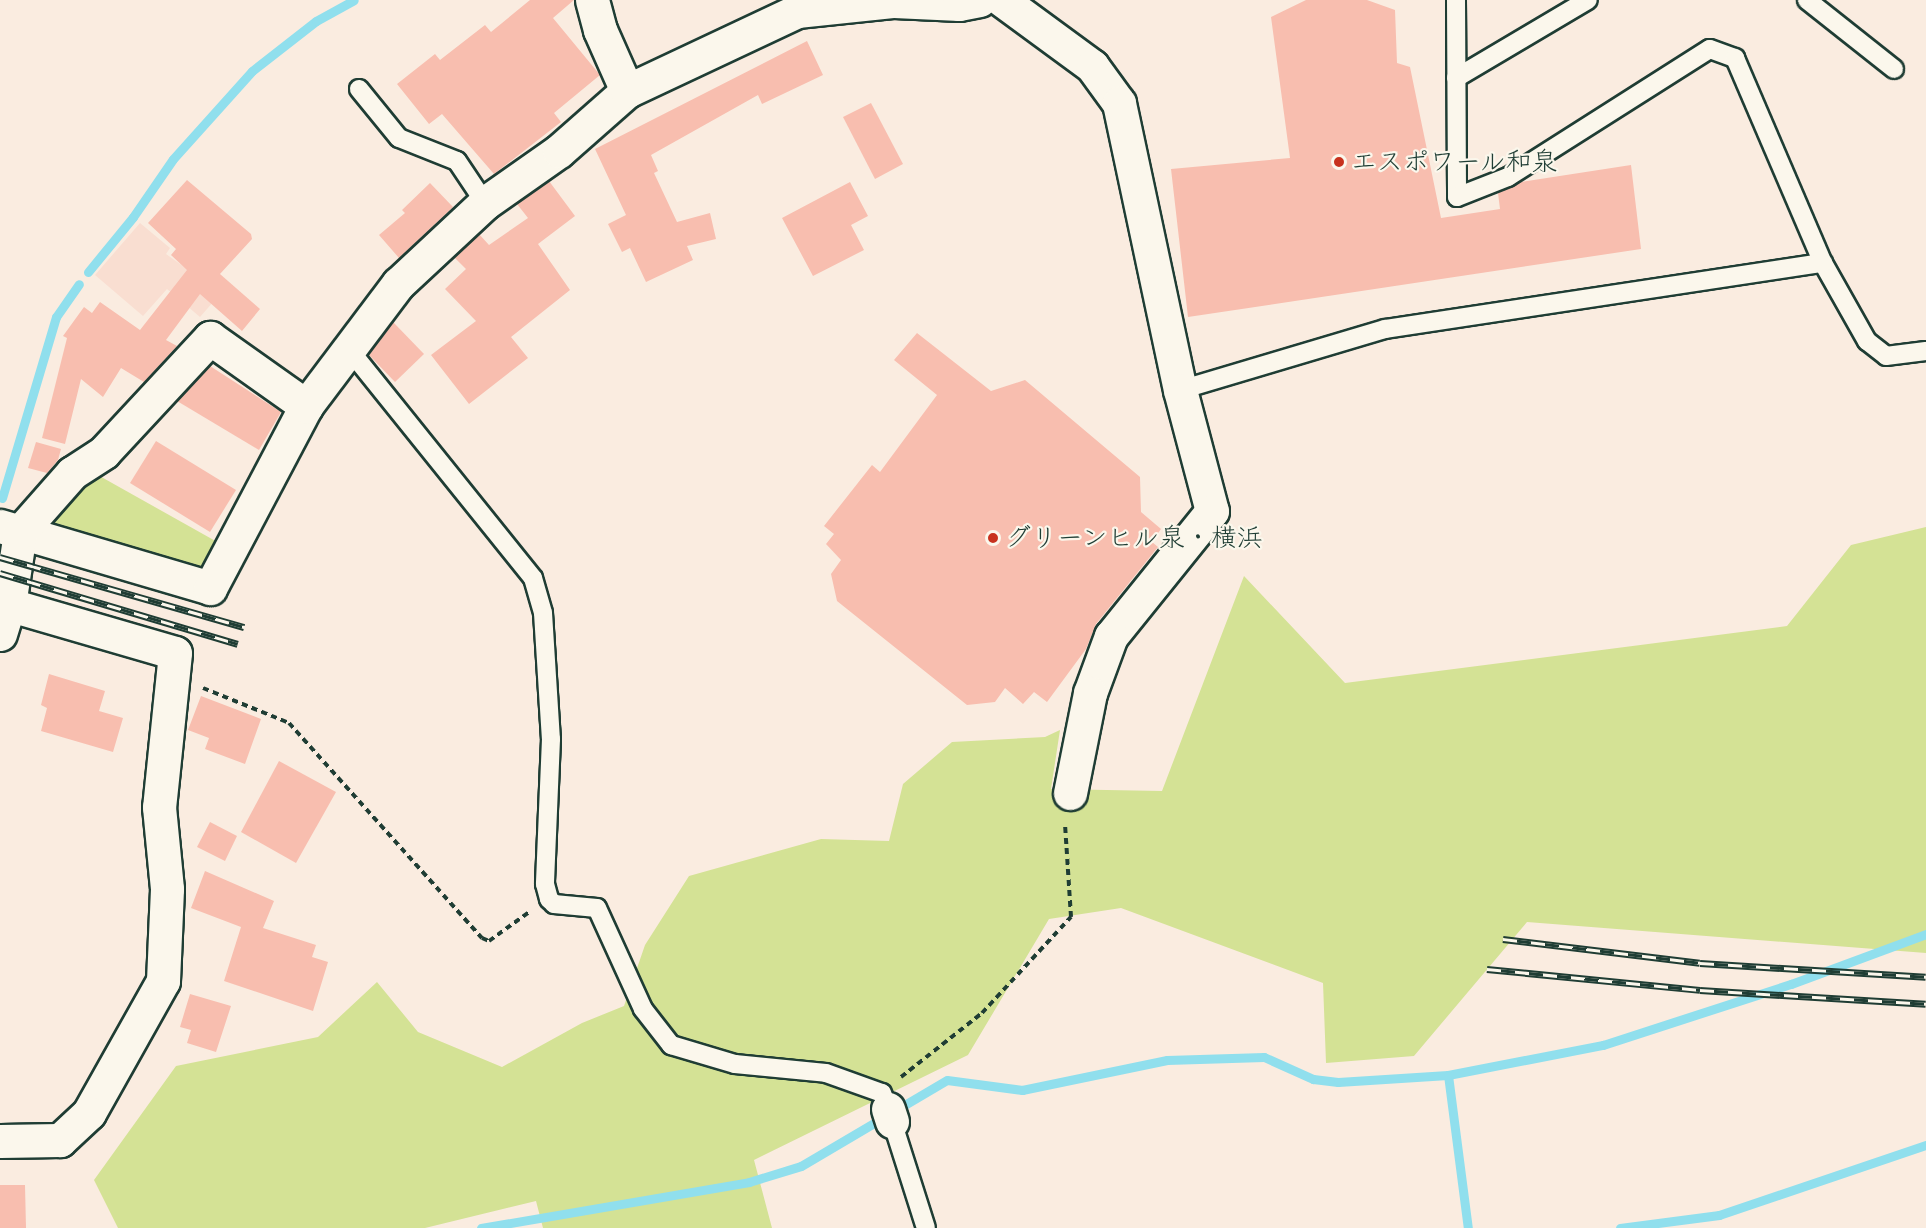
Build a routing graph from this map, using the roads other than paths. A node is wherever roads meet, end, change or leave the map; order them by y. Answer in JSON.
{"nodes":[{"id":1,"x":592,"y":0,"type":"edge"},
{"id":2,"x":980,"y":0,"type":"edge"},
{"id":3,"x":1002,"y":0,"type":"edge"},
{"id":4,"x":1456,"y":0,"type":"edge"},
{"id":5,"x":1588,"y":0,"type":"edge"},
{"id":6,"x":1807,"y":0,"type":"edge"},
{"id":7,"x":893,"y":1,"type":"edge"},
{"id":8,"x":1894,"y":69,"type":"dead end"},
{"id":9,"x":1456,"y":78,"type":"junction"},
{"id":10,"x":359,"y":89,"type":"dead end"},
{"id":11,"x":627,"y":91,"type":"junction"},
{"id":12,"x":485,"y":203,"type":"junction"},
{"id":13,"x":1823,"y":263,"type":"junction"},
{"id":14,"x":348,"y":348,"type":"junction"},
{"id":15,"x":1926,"y":351,"type":"edge"},
{"id":16,"x":1180,"y":390,"type":"junction"},
{"id":17,"x":306,"y":406,"type":"junction"},
{"id":18,"x":10,"y":529,"type":"edge"},
{"id":19,"x":3,"y":614,"type":"edge"},
{"id":20,"x":1070,"y":794,"type":"dead end"},
{"id":21,"x":0,"y":1141,"type":"edge"},
{"id":22,"x":926,"y":1228,"type":"edge"}],
"edges":[{"from":1,"to":11,"type":"street"},
{"from":2,"to":7,"type":"street"},
{"from":3,"to":16,"type":"street"},
{"from":4,"to":9,"type":"lane"},
{"from":5,"to":9,"type":"lane"},
{"from":6,"to":8,"type":"lane"},
{"from":7,"to":11,"type":"street"},
{"from":9,"to":13,"type":"lane"},
{"from":10,"to":12,"type":"lane"},
{"from":11,"to":12,"type":"street"},
{"from":12,"to":14,"type":"street"},
{"from":13,"to":15,"type":"lane"},
{"from":13,"to":16,"type":"lane"},
{"from":14,"to":17,"type":"street"},
{"from":14,"to":22,"type":"lane"},
{"from":16,"to":20,"type":"street"},
{"from":17,"to":18,"type":"street"},
{"from":17,"to":18,"type":"street"},
{"from":18,"to":19,"type":"street"},
{"from":19,"to":21,"type":"street"}]}
